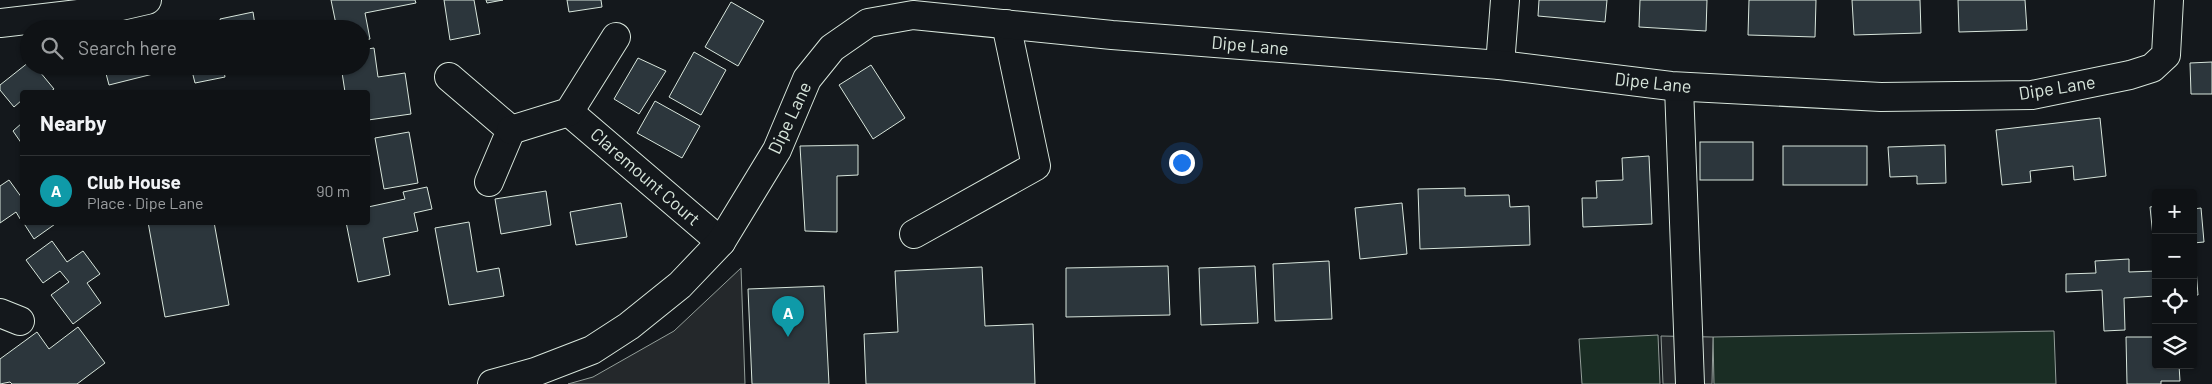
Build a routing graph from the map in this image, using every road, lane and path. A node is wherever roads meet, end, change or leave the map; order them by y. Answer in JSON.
{"nodes":[{"id":1,"x":147,"y":0,"type":"edge"},
{"id":2,"x":1505,"y":0,"type":"edge"},
{"id":3,"x":2169,"y":0,"type":"edge"},
{"id":4,"x":94,"y":6,"type":"edge"},
{"id":5,"x":0,"y":23,"type":"edge"},
{"id":6,"x":1006,"y":24,"type":"junction"},
{"id":7,"x":616,"y":37,"type":"dead end"},
{"id":8,"x":1500,"y":66,"type":"junction"},
{"id":9,"x":449,"y":77,"type":"dead end"},
{"id":10,"x":1680,"y":87,"type":"junction"},
{"id":11,"x":569,"y":112,"type":"junction"},
{"id":12,"x":511,"y":130,"type":"junction"},
{"id":13,"x":489,"y":182,"type":"dead end"},
{"id":14,"x":914,"y":234,"type":"dead end"},
{"id":15,"x":721,"y":242,"type":"junction"},
{"id":16,"x":536,"y":378,"type":"edge"},
{"id":17,"x":492,"y":384,"type":"edge"},
{"id":18,"x":1690,"y":384,"type":"edge"}],
"edges":[{"from":1,"to":4,"type":"street"},
{"from":2,"to":8,"type":"street"},
{"from":3,"to":10,"type":"street","name":"Dipe Lane"},
{"from":4,"to":5,"type":"street"},
{"from":6,"to":8,"type":"street","name":"Dipe Lane"},
{"from":6,"to":14,"type":"street"},
{"from":6,"to":15,"type":"street","name":"Dipe Lane"},
{"from":7,"to":11,"type":"street"},
{"from":8,"to":10,"type":"street","name":"Dipe Lane"},
{"from":9,"to":12,"type":"street"},
{"from":10,"to":18,"type":"street"},
{"from":11,"to":12,"type":"street"},
{"from":11,"to":15,"type":"street","name":"Claremount Court"},
{"from":12,"to":13,"type":"street"},
{"from":15,"to":16,"type":"street","name":"Dipe Lane"},
{"from":16,"to":17,"type":"street","name":"Dipe Lane"}]}
